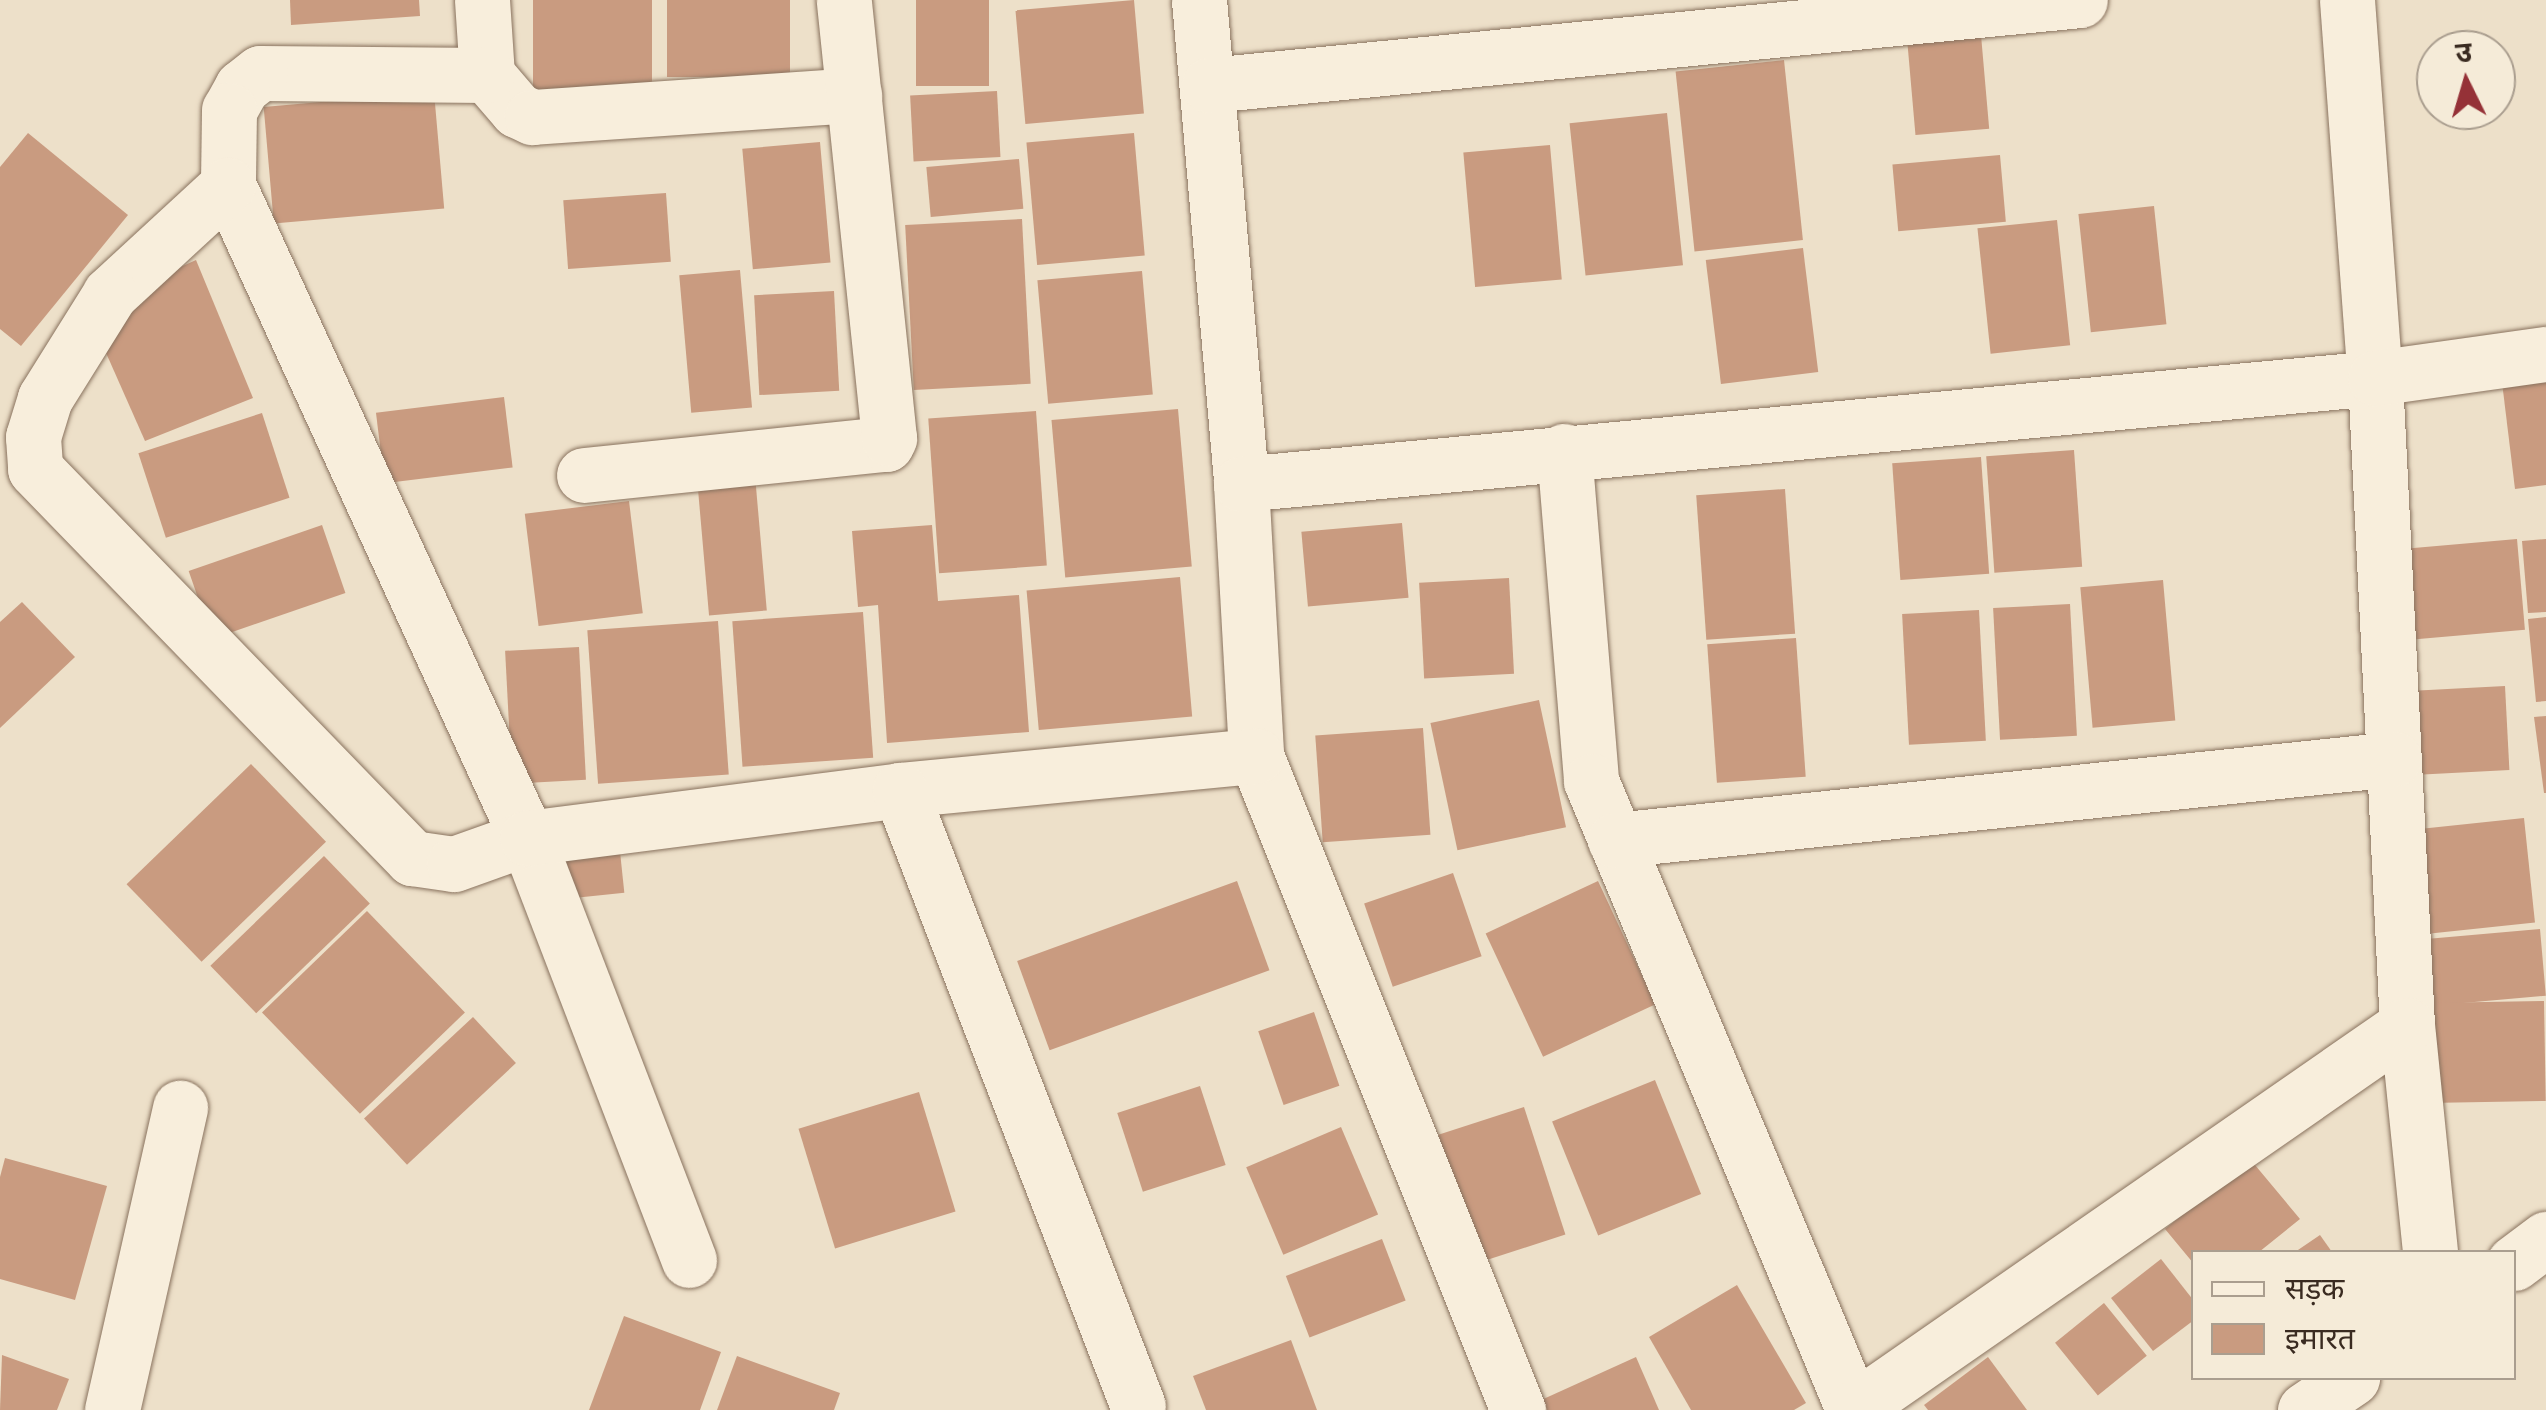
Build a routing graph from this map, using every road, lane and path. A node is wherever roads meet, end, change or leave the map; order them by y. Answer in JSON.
{"nodes":[{"id":1,"x":482,"y":0,"type":"edge"},
{"id":2,"x":844,"y":0,"type":"edge"},
{"id":3,"x":1199,"y":0,"type":"edge"},
{"id":4,"x":2080,"y":0,"type":"edge"},
{"id":5,"x":2347,"y":0,"type":"edge"},
{"id":6,"x":487,"y":74,"type":"junction"},
{"id":7,"x":1209,"y":85,"type":"junction"},
{"id":8,"x":854,"y":95,"type":"junction"},
{"id":9,"x":228,"y":185,"type":"junction"},
{"id":10,"x":2546,"y":354,"type":"edge"},
{"id":11,"x":2375,"y":378,"type":"junction"},
{"id":12,"x":1564,"y":452,"type":"junction"},
{"id":13,"x":584,"y":475,"type":"dead end"},
{"id":14,"x":1241,"y":484,"type":"junction"},
{"id":15,"x":1256,"y":756,"type":"junction"},
{"id":16,"x":2394,"y":759,"type":"junction"},
{"id":17,"x":900,"y":790,"type":"junction"},
{"id":18,"x":526,"y":838,"type":"junction"},
{"id":19,"x":1616,"y":840,"type":"junction"},
{"id":20,"x":2408,"y":1025,"type":"junction"},
{"id":21,"x":180,"y":1108,"type":"dead end"},
{"id":22,"x":2546,"y":1239,"type":"edge"},
{"id":23,"x":2430,"y":1250,"type":"edge"},
{"id":24,"x":689,"y":1260,"type":"dead end"},
{"id":25,"x":2516,"y":1261,"type":"edge"},
{"id":26,"x":2349,"y":1380,"type":"edge"},
{"id":27,"x":1138,"y":1406,"type":"dead end"},
{"id":28,"x":112,"y":1410,"type":"edge"},
{"id":29,"x":1518,"y":1410,"type":"edge"},
{"id":30,"x":1853,"y":1410,"type":"edge"},
{"id":31,"x":2305,"y":1410,"type":"edge"}],
"edges":[{"from":1,"to":6,"type":"street"},
{"from":2,"to":8,"type":"street"},
{"from":3,"to":7,"type":"street"},
{"from":4,"to":7,"type":"street"},
{"from":5,"to":11,"type":"street"},
{"from":6,"to":8,"type":"street"},
{"from":6,"to":9,"type":"street"},
{"from":7,"to":14,"type":"street"},
{"from":8,"to":13,"type":"street"},
{"from":9,"to":18,"type":"street"},
{"from":9,"to":18,"type":"street"},
{"from":10,"to":11,"type":"street"},
{"from":11,"to":12,"type":"street"},
{"from":11,"to":16,"type":"street"},
{"from":12,"to":14,"type":"street"},
{"from":12,"to":19,"type":"street"},
{"from":14,"to":15,"type":"street"},
{"from":15,"to":17,"type":"street"},
{"from":15,"to":29,"type":"street"},
{"from":16,"to":19,"type":"street"},
{"from":16,"to":20,"type":"street"},
{"from":17,"to":18,"type":"street"},
{"from":17,"to":27,"type":"street"},
{"from":18,"to":24,"type":"street"},
{"from":19,"to":30,"type":"street"},
{"from":20,"to":23,"type":"street"},
{"from":20,"to":30,"type":"street"},
{"from":21,"to":28,"type":"street"},
{"from":22,"to":25,"type":"street"},
{"from":26,"to":31,"type":"street"}]}
